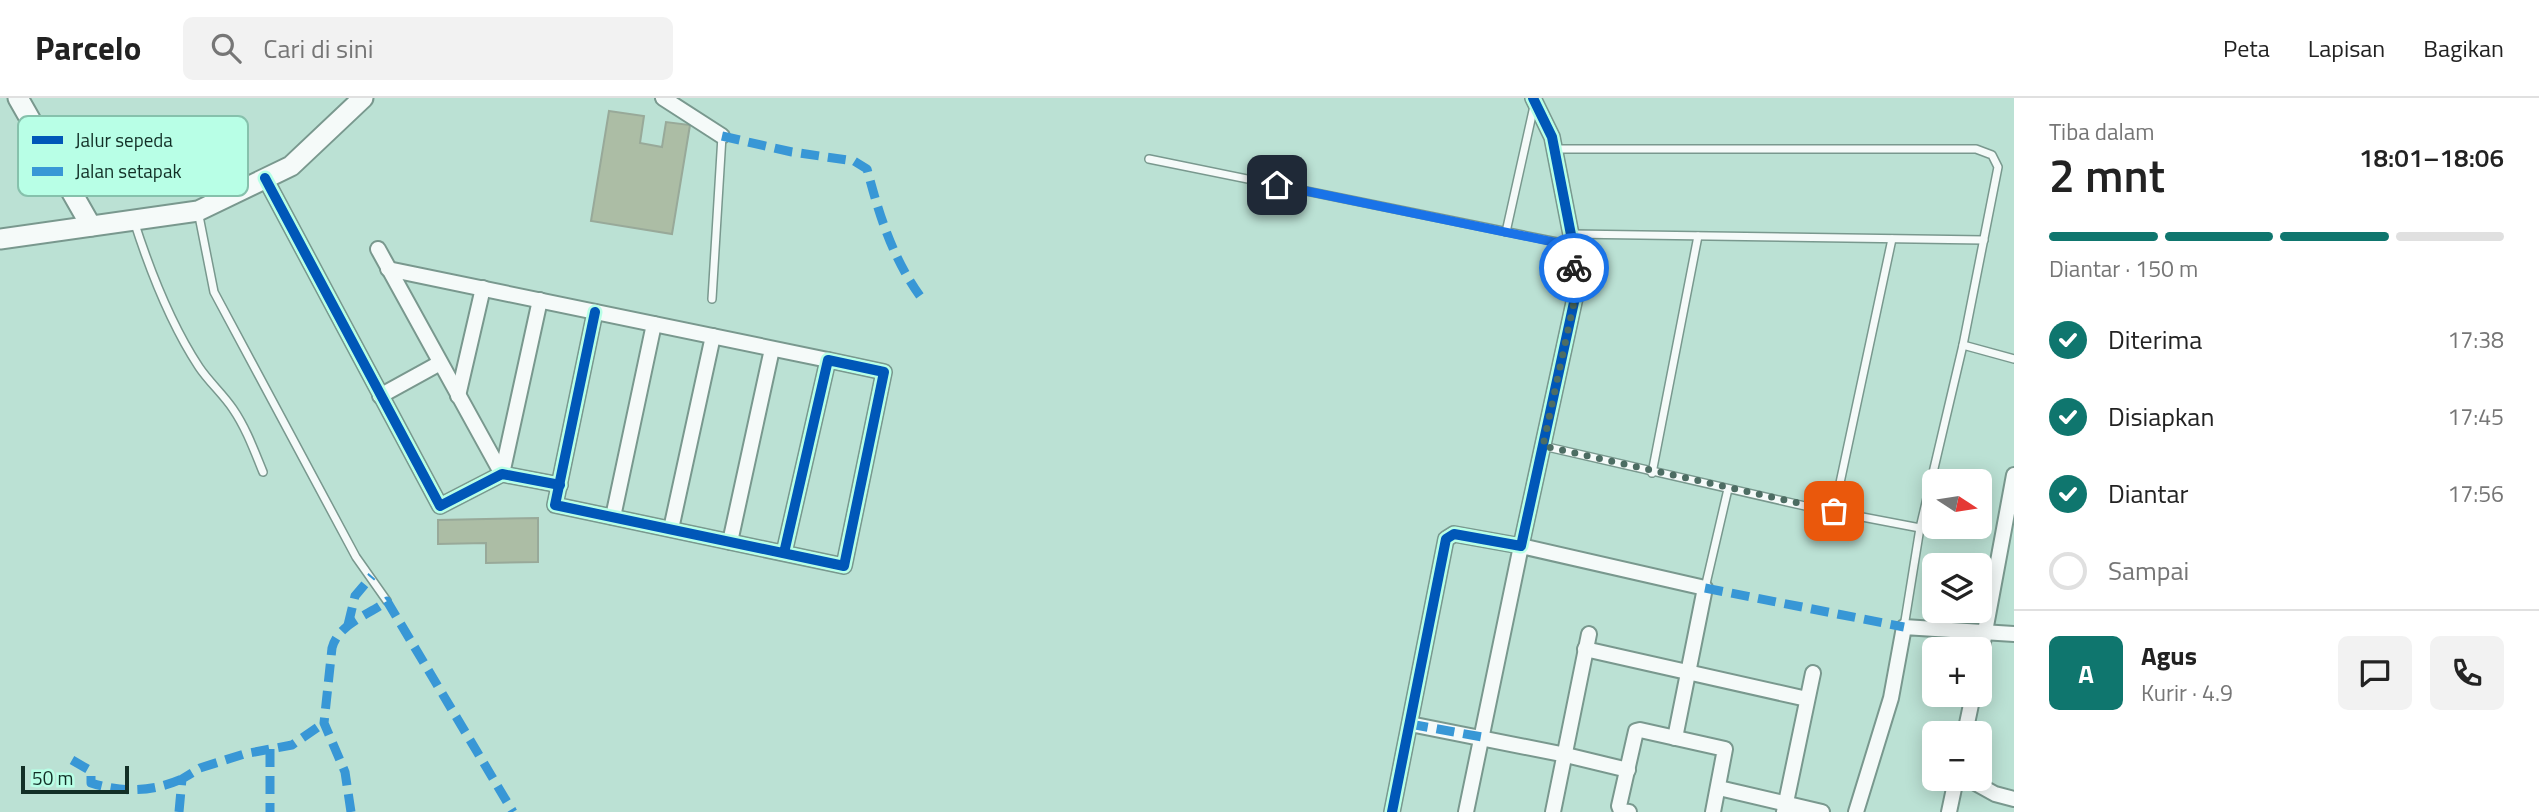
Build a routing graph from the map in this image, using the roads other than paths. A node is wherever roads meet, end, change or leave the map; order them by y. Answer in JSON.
{"nodes":[{"id":1,"x":18,"y":98,"type":"edge"},
{"id":2,"x":363,"y":98,"type":"edge"},
{"id":3,"x":663,"y":98,"type":"edge"},
{"id":4,"x":1534,"y":100,"type":"edge"},
{"id":5,"x":28,"y":116,"type":"edge"},
{"id":6,"x":722,"y":136,"type":"joint"},
{"id":7,"x":1555,"y":149,"type":"junction"},
{"id":8,"x":1149,"y":159,"type":"dead end"},
{"id":9,"x":265,"y":178,"type":"junction"},
{"id":10,"x":248,"y":186,"type":"edge"},
{"id":11,"x":74,"y":196,"type":"edge"},
{"id":12,"x":228,"y":196,"type":"edge"},
{"id":13,"x":198,"y":211,"type":"junction"},
{"id":14,"x":133,"y":220,"type":"junction"},
{"id":15,"x":91,"y":226,"type":"junction"},
{"id":16,"x":1506,"y":232,"type":"junction"},
{"id":17,"x":1698,"y":236,"type":"junction"},
{"id":18,"x":0,"y":239,"type":"edge"},
{"id":19,"x":1892,"y":239,"type":"junction"},
{"id":20,"x":1572,"y":240,"type":"junction"},
{"id":21,"x":1984,"y":240,"type":"junction"},
{"id":22,"x":378,"y":249,"type":"dead end"},
{"id":23,"x":388,"y":269,"type":"junction"},
{"id":24,"x":483,"y":288,"type":"junction"},
{"id":25,"x":712,"y":299,"type":"dead end"},
{"id":26,"x":540,"y":300,"type":"junction"},
{"id":27,"x":595,"y":312,"type":"junction"},
{"id":28,"x":654,"y":324,"type":"junction"},
{"id":29,"x":713,"y":336,"type":"junction"},
{"id":30,"x":1963,"y":345,"type":"junction"},
{"id":31,"x":772,"y":349,"type":"junction"},
{"id":32,"x":2014,"y":359,"type":"edge"},
{"id":33,"x":828,"y":360,"type":"junction"},
{"id":34,"x":440,"y":363,"type":"junction"},
{"id":35,"x":380,"y":396,"type":"junction"},
{"id":36,"x":458,"y":396,"type":"junction"},
{"id":37,"x":1543,"y":446,"type":"junction"},
{"id":38,"x":263,"y":472,"type":"dead end"},
{"id":39,"x":1653,"y":472,"type":"junction"},
{"id":40,"x":502,"y":474,"type":"junction"},
{"id":41,"x":2014,"y":475,"type":"edge"},
{"id":42,"x":560,"y":485,"type":"junction"},
{"id":43,"x":1728,"y":489,"type":"junction"},
{"id":44,"x":1834,"y":511,"type":"junction"},
{"id":45,"x":613,"y":517,"type":"junction"},
{"id":46,"x":1920,"y":528,"type":"junction"},
{"id":47,"x":671,"y":529,"type":"junction"},
{"id":48,"x":730,"y":542,"type":"junction"},
{"id":49,"x":1521,"y":546,"type":"junction"},
{"id":50,"x":783,"y":553,"type":"junction"},
{"id":51,"x":1705,"y":588,"type":"junction"},
{"id":52,"x":387,"y":601,"type":"dead end"},
{"id":53,"x":1904,"y":627,"type":"junction"},
{"id":54,"x":1986,"y":631,"type":"junction"},
{"id":55,"x":1589,"y":634,"type":"dead end"},
{"id":56,"x":2014,"y":634,"type":"edge"},
{"id":57,"x":1985,"y":637,"type":"edge"},
{"id":58,"x":1585,"y":649,"type":"junction"},
{"id":59,"x":1688,"y":671,"type":"junction"},
{"id":60,"x":1813,"y":673,"type":"dead end"},
{"id":61,"x":1807,"y":699,"type":"junction"},
{"id":62,"x":1410,"y":724,"type":"junction"},
{"id":63,"x":1482,"y":737,"type":"junction"},
{"id":64,"x":1675,"y":738,"type":"junction"},
{"id":65,"x":1566,"y":755,"type":"junction"},
{"id":66,"x":1628,"y":770,"type":"junction"},
{"id":67,"x":1719,"y":788,"type":"junction"},
{"id":68,"x":1953,"y":791,"type":"edge"},
{"id":69,"x":1990,"y":791,"type":"edge"},
{"id":70,"x":2014,"y":799,"type":"edge"},
{"id":71,"x":1785,"y":808,"type":"edge"},
{"id":72,"x":1392,"y":812,"type":"edge"},
{"id":73,"x":1466,"y":812,"type":"edge"},
{"id":74,"x":1553,"y":812,"type":"edge"},
{"id":75,"x":1629,"y":812,"type":"edge"},
{"id":76,"x":1713,"y":812,"type":"edge"},
{"id":77,"x":1822,"y":812,"type":"edge"},
{"id":78,"x":1856,"y":812,"type":"edge"},
{"id":79,"x":1949,"y":812,"type":"edge"}],
"edges":[{"from":1,"to":5,"type":"street"},
{"from":2,"to":9,"type":"street"},
{"from":3,"to":6,"type":"street"},
{"from":4,"to":7,"type":"street"},
{"from":4,"to":16,"type":"lane"},
{"from":6,"to":25,"type":"lane"},
{"from":7,"to":20,"type":"street"},
{"from":7,"to":21,"type":"lane"},
{"from":8,"to":16,"type":"lane"},
{"from":9,"to":10,"type":"street"},
{"from":9,"to":35,"type":"street"},
{"from":11,"to":15,"type":"street"},
{"from":12,"to":13,"type":"street"},
{"from":13,"to":14,"type":"street"},
{"from":13,"to":52,"type":"lane"},
{"from":14,"to":15,"type":"street"},
{"from":14,"to":38,"type":"lane"},
{"from":15,"to":18,"type":"street"},
{"from":16,"to":20,"type":"lane"},
{"from":17,"to":19,"type":"lane"},
{"from":17,"to":20,"type":"lane"},
{"from":17,"to":39,"type":"lane"},
{"from":19,"to":21,"type":"lane"},
{"from":19,"to":44,"type":"lane"},
{"from":20,"to":37,"type":"street"},
{"from":21,"to":30,"type":"lane"},
{"from":22,"to":23,"type":"street"},
{"from":23,"to":24,"type":"street"},
{"from":23,"to":34,"type":"street"},
{"from":24,"to":26,"type":"street"},
{"from":24,"to":36,"type":"street"},
{"from":26,"to":27,"type":"street"},
{"from":26,"to":40,"type":"street"},
{"from":27,"to":28,"type":"street"},
{"from":27,"to":42,"type":"street"},
{"from":28,"to":29,"type":"street"},
{"from":28,"to":45,"type":"street"},
{"from":29,"to":31,"type":"street"},
{"from":29,"to":47,"type":"street"},
{"from":30,"to":32,"type":"lane"},
{"from":30,"to":46,"type":"lane"},
{"from":31,"to":33,"type":"street"},
{"from":31,"to":48,"type":"street"},
{"from":33,"to":50,"type":"street"},
{"from":33,"to":50,"type":"street"},
{"from":34,"to":35,"type":"street"},
{"from":34,"to":36,"type":"street"},
{"from":35,"to":40,"type":"street"},
{"from":36,"to":40,"type":"street"},
{"from":37,"to":39,"type":"lane"},
{"from":37,"to":49,"type":"street"},
{"from":39,"to":43,"type":"lane"},
{"from":40,"to":42,"type":"street"},
{"from":41,"to":54,"type":"street"},
{"from":42,"to":45,"type":"street"},
{"from":43,"to":44,"type":"lane"},
{"from":43,"to":51,"type":"lane"},
{"from":44,"to":46,"type":"lane"},
{"from":45,"to":47,"type":"street"},
{"from":46,"to":53,"type":"lane"},
{"from":47,"to":48,"type":"street"},
{"from":48,"to":50,"type":"street"},
{"from":49,"to":51,"type":"street"},
{"from":49,"to":62,"type":"street"},
{"from":49,"to":63,"type":"street"},
{"from":51,"to":59,"type":"street"},
{"from":53,"to":54,"type":"street"},
{"from":53,"to":78,"type":"street"},
{"from":54,"to":56,"type":"street"},
{"from":54,"to":57,"type":"street"},
{"from":55,"to":58,"type":"street"},
{"from":58,"to":59,"type":"street"},
{"from":58,"to":65,"type":"street"},
{"from":59,"to":61,"type":"street"},
{"from":59,"to":64,"type":"street"},
{"from":60,"to":61,"type":"street"},
{"from":61,"to":71,"type":"street"},
{"from":62,"to":63,"type":"street"},
{"from":62,"to":72,"type":"street"},
{"from":63,"to":65,"type":"street"},
{"from":63,"to":73,"type":"street"},
{"from":64,"to":66,"type":"street"},
{"from":64,"to":67,"type":"street"},
{"from":65,"to":66,"type":"street"},
{"from":65,"to":74,"type":"street"},
{"from":66,"to":75,"type":"street"},
{"from":67,"to":71,"type":"street"},
{"from":67,"to":76,"type":"street"},
{"from":68,"to":79,"type":"street"},
{"from":69,"to":70,"type":"street"},
{"from":71,"to":77,"type":"street"}]}
